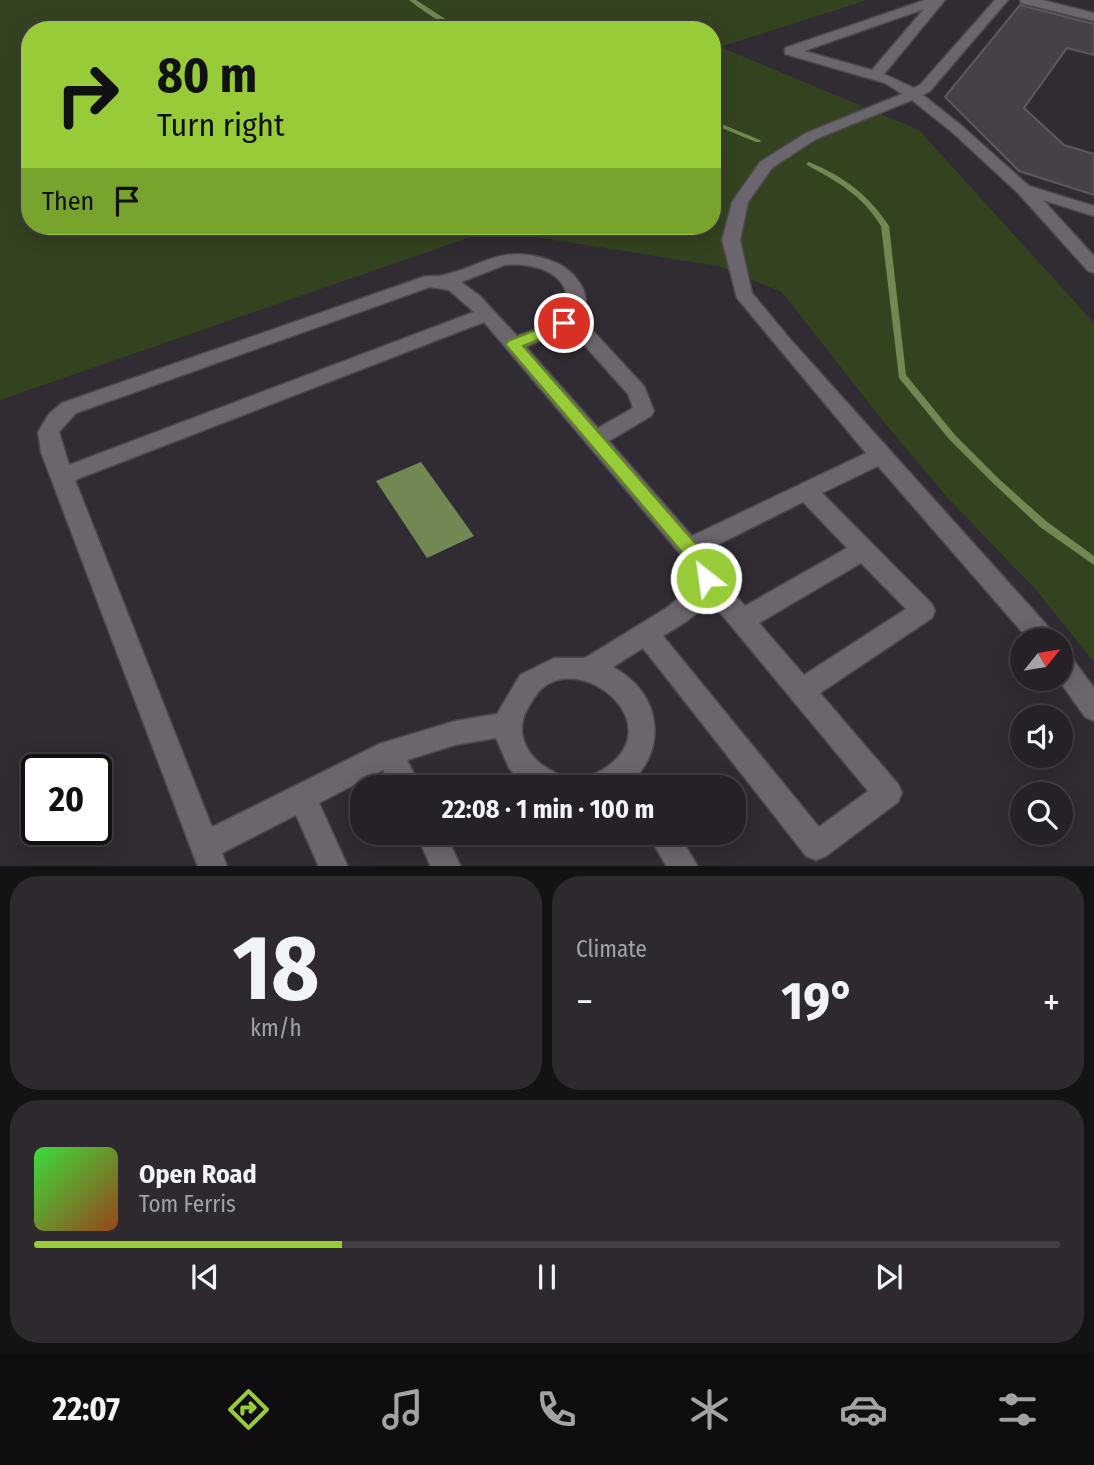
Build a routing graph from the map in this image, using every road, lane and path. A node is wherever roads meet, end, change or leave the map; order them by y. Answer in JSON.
{"nodes":[{"id":1,"x":939,"y":0,"type":"edge"},
{"id":2,"x":1002,"y":0,"type":"edge"},
{"id":3,"x":1026,"y":0,"type":"edge"},
{"id":4,"x":1094,"y":17,"type":"edge"},
{"id":5,"x":875,"y":75,"type":"junction"},
{"id":6,"x":913,"y":94,"type":"junction"},
{"id":7,"x":1024,"y":190,"type":"junction"},
{"id":8,"x":1094,"y":211,"type":"edge"},
{"id":9,"x":1094,"y":267,"type":"edge"},
{"id":10,"x":446,"y":281,"type":"junction"},
{"id":11,"x":487,"y":314,"type":"junction"},
{"id":12,"x":570,"y":318,"type":"junction"},
{"id":13,"x":513,"y":345,"type":"junction"},
{"id":14,"x":596,"y":439,"type":"junction"},
{"id":15,"x":881,"y":455,"type":"junction"},
{"id":16,"x":64,"y":476,"type":"junction"},
{"id":17,"x":806,"y":491,"type":"junction"},
{"id":18,"x":689,"y":548,"type":"junction"},
{"id":19,"x":863,"y":550,"type":"junction"},
{"id":20,"x":706,"y":578,"type":"junction"},
{"id":21,"x":742,"y":620,"type":"junction"},
{"id":22,"x":1033,"y":628,"type":"edge"},
{"id":23,"x":646,"y":633,"type":"junction"},
{"id":24,"x":590,"y":668,"type":"junction"},
{"id":25,"x":1073,"y":680,"type":"edge"},
{"id":26,"x":801,"y":691,"type":"junction"},
{"id":27,"x":1094,"y":709,"type":"edge"},
{"id":28,"x":509,"y":724,"type":"junction"},
{"id":29,"x":389,"y":753,"type":"junction"},
{"id":30,"x":400,"y":775,"type":"edge"},
{"id":31,"x":532,"y":775,"type":"edge"},
{"id":32,"x":628,"y":775,"type":"edge"},
{"id":33,"x":302,"y":797,"type":"junction"},
{"id":34,"x":436,"y":845,"type":"edge"},
{"id":35,"x":669,"y":845,"type":"edge"},
{"id":36,"x":209,"y":856,"type":"edge"},
{"id":37,"x":334,"y":866,"type":"edge"},
{"id":38,"x":447,"y":866,"type":"edge"},
{"id":39,"x":684,"y":866,"type":"edge"}],
"edges":[{"from":1,"to":5,"type":"lane"},
{"from":1,"to":5,"type":"lane"},
{"from":2,"to":6,"type":"lane"},
{"from":3,"to":4,"type":"lane"},
{"from":5,"to":6,"type":"lane"},
{"from":6,"to":7,"type":"lane"},
{"from":6,"to":15,"type":"lane"},
{"from":7,"to":8,"type":"lane"},
{"from":7,"to":9,"type":"lane"},
{"from":10,"to":11,"type":"lane"},
{"from":10,"to":12,"type":"lane"},
{"from":10,"to":16,"type":"lane"},
{"from":11,"to":13,"type":"lane"},
{"from":11,"to":16,"type":"lane"},
{"from":12,"to":13,"type":"lane"},
{"from":12,"to":14,"type":"lane"},
{"from":13,"to":14,"type":"lane"},
{"from":14,"to":18,"type":"lane"},
{"from":15,"to":17,"type":"lane"},
{"from":15,"to":22,"type":"lane"},
{"from":16,"to":36,"type":"lane"},
{"from":17,"to":18,"type":"lane"},
{"from":17,"to":19,"type":"lane"},
{"from":18,"to":20,"type":"lane"},
{"from":19,"to":21,"type":"lane"},
{"from":19,"to":26,"type":"lane"},
{"from":20,"to":21,"type":"lane"},
{"from":20,"to":23,"type":"lane"},
{"from":21,"to":26,"type":"lane"},
{"from":23,"to":24,"type":"lane"},
{"from":23,"to":26,"type":"lane"},
{"from":24,"to":28,"type":"lane"},
{"from":24,"to":32,"type":"lane"},
{"from":25,"to":27,"type":"lane"},
{"from":28,"to":29,"type":"lane"},
{"from":28,"to":31,"type":"lane"},
{"from":29,"to":30,"type":"lane"},
{"from":29,"to":33,"type":"lane"},
{"from":33,"to":36,"type":"lane"},
{"from":33,"to":37,"type":"lane"},
{"from":34,"to":38,"type":"lane"},
{"from":35,"to":39,"type":"lane"}]}
